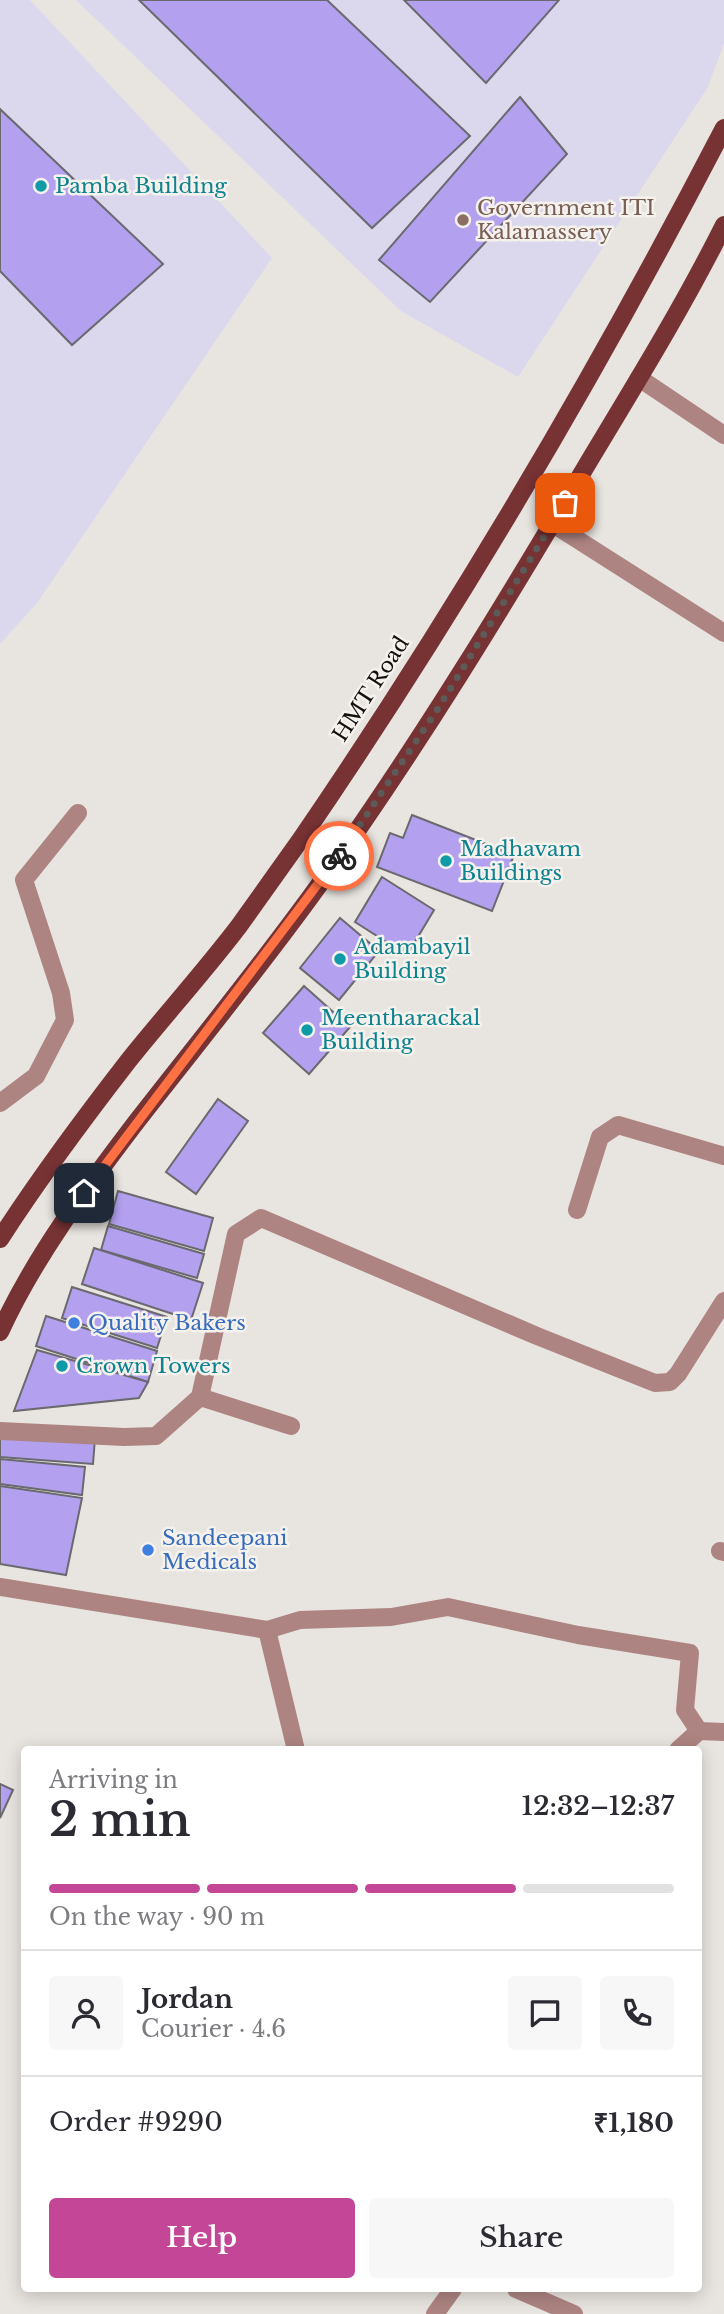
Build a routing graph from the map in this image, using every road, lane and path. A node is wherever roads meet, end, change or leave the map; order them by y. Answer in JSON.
{"nodes":[{"id":1,"x":724,"y":128,"type":"edge"},
{"id":2,"x":724,"y":225,"type":"edge"},
{"id":3,"x":639,"y":378,"type":"junction"},
{"id":4,"x":724,"y":435,"type":"edge"},
{"id":5,"x":552,"y":524,"type":"junction"},
{"id":6,"x":724,"y":633,"type":"edge"},
{"id":7,"x":78,"y":813,"type":"dead end"},
{"id":8,"x":0,"y":1103,"type":"edge"},
{"id":9,"x":724,"y":1156,"type":"edge"},
{"id":10,"x":577,"y":1210,"type":"dead end"},
{"id":11,"x":0,"y":1239,"type":"edge"},
{"id":12,"x":724,"y":1301,"type":"edge"},
{"id":13,"x":0,"y":1332,"type":"edge"},
{"id":14,"x":200,"y":1397,"type":"junction"},
{"id":15,"x":291,"y":1426,"type":"dead end"},
{"id":16,"x":0,"y":1431,"type":"edge"},
{"id":17,"x":0,"y":1587,"type":"edge"},
{"id":18,"x":267,"y":1630,"type":"junction"},
{"id":19,"x":699,"y":1731,"type":"junction"},
{"id":20,"x":724,"y":1732,"type":"edge"},
{"id":21,"x":295,"y":1746,"type":"edge"},
{"id":22,"x":682,"y":1746,"type":"edge"},
{"id":23,"x":451,"y":2292,"type":"edge"},
{"id":24,"x":523,"y":2292,"type":"edge"},
{"id":25,"x":435,"y":2314,"type":"edge"},
{"id":26,"x":573,"y":2314,"type":"edge"}],
"edges":[{"from":1,"to":11,"type":"main road","name":"HMT Road"},
{"from":2,"to":3,"type":"main road"},
{"from":3,"to":4,"type":"street"},
{"from":3,"to":5,"type":"main road"},
{"from":5,"to":6,"type":"street"},
{"from":5,"to":13,"type":"main road"},
{"from":7,"to":8,"type":"street"},
{"from":9,"to":10,"type":"street"},
{"from":12,"to":14,"type":"street"},
{"from":14,"to":15,"type":"street"},
{"from":14,"to":16,"type":"street"},
{"from":17,"to":18,"type":"street"},
{"from":18,"to":19,"type":"street"},
{"from":18,"to":21,"type":"street"},
{"from":19,"to":20,"type":"street"},
{"from":19,"to":22,"type":"street"},
{"from":23,"to":25,"type":"street"},
{"from":24,"to":26,"type":"street"}]}
